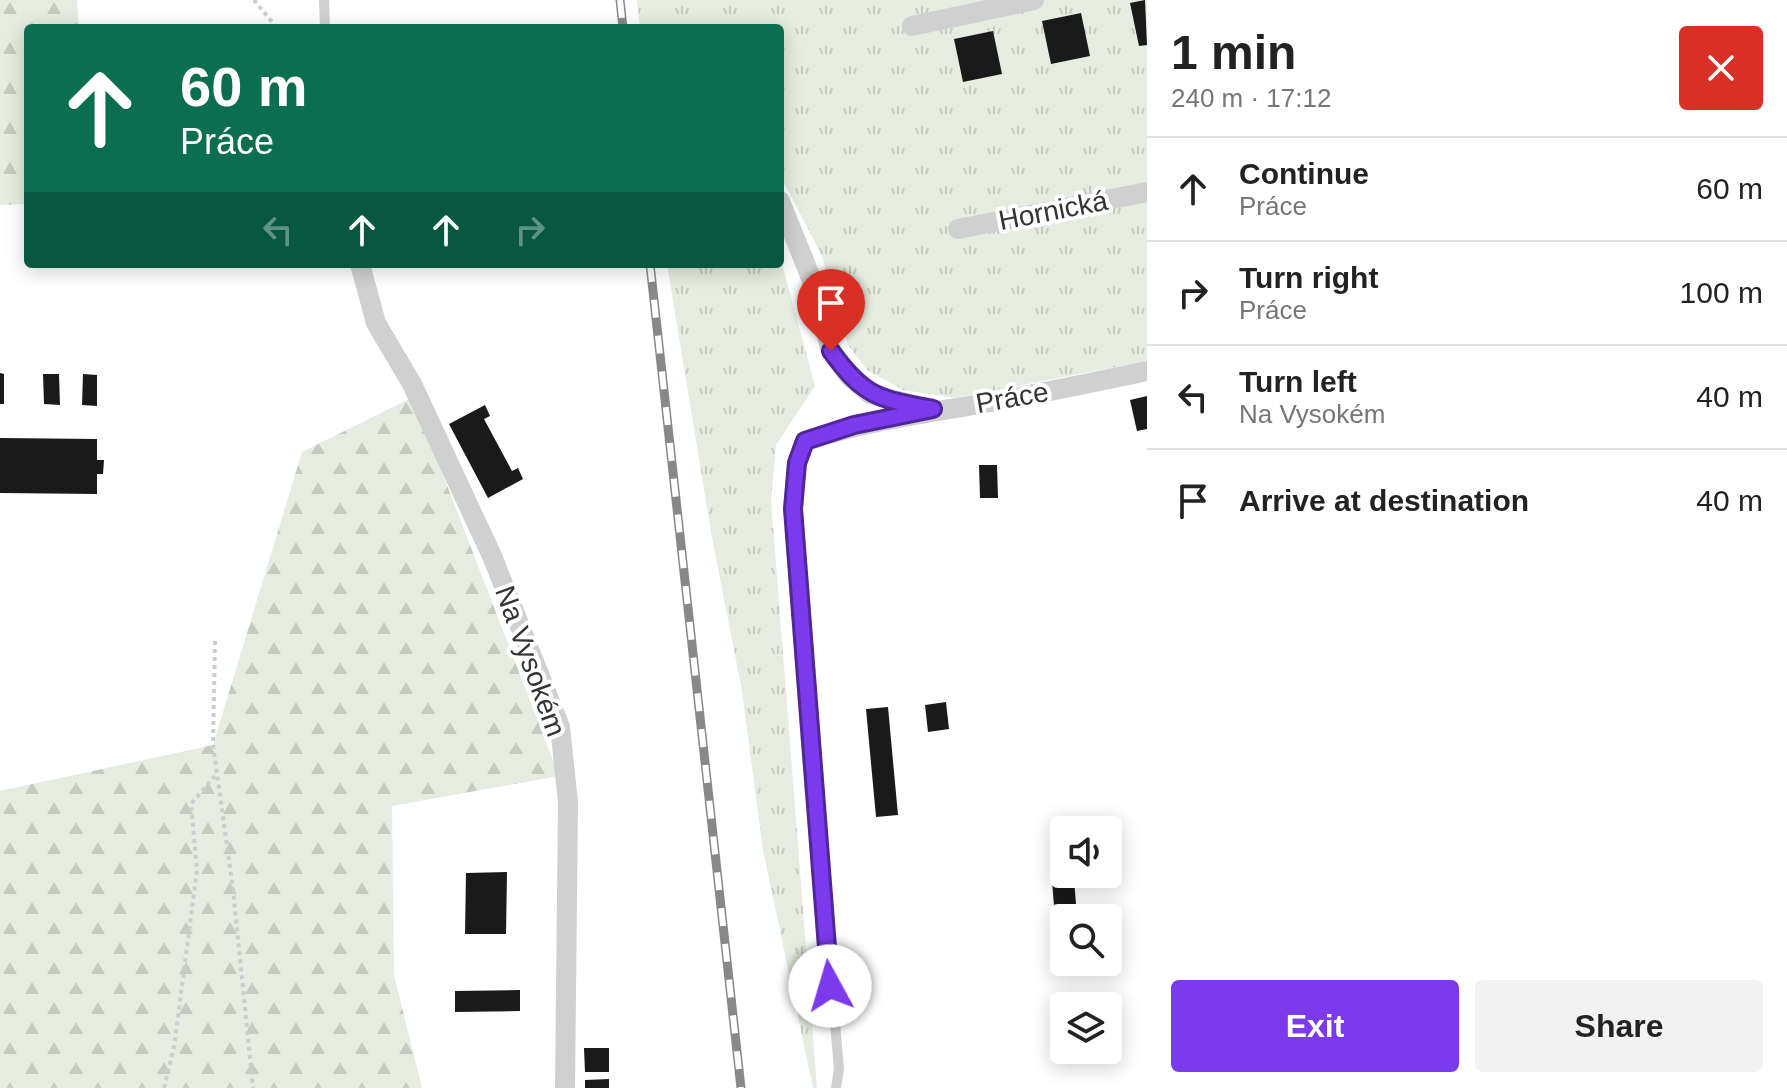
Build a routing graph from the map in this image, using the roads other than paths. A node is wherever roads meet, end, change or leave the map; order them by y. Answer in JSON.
{"nodes":[{"id":1,"x":324,"y":0,"type":"edge"},
{"id":2,"x":1034,"y":0,"type":"edge"},
{"id":3,"x":325,"y":24,"type":"edge"},
{"id":4,"x":912,"y":26,"type":"dead end"},
{"id":5,"x":1147,"y":192,"type":"edge"},
{"id":6,"x":784,"y":211,"type":"edge"},
{"id":7,"x":958,"y":229,"type":"dead end"},
{"id":8,"x":361,"y":268,"type":"edge"},
{"id":9,"x":1147,"y":371,"type":"edge"},
{"id":10,"x":933,"y":409,"type":"junction"},
{"id":11,"x":815,"y":796,"type":"joint"},
{"id":12,"x":565,"y":1088,"type":"edge"},
{"id":13,"x":836,"y":1088,"type":"edge"}],
"edges":[{"from":1,"to":3,"type":"lane"},
{"from":2,"to":4,"type":"street"},
{"from":5,"to":7,"type":"street","name":"Hornická"},
{"from":6,"to":10,"type":"street"},
{"from":8,"to":12,"type":"street","name":"Na Vysokém"},
{"from":9,"to":10,"type":"street","name":"Práce"},
{"from":10,"to":11,"type":"street","name":"Práce"},
{"from":11,"to":13,"type":"lane"}]}
